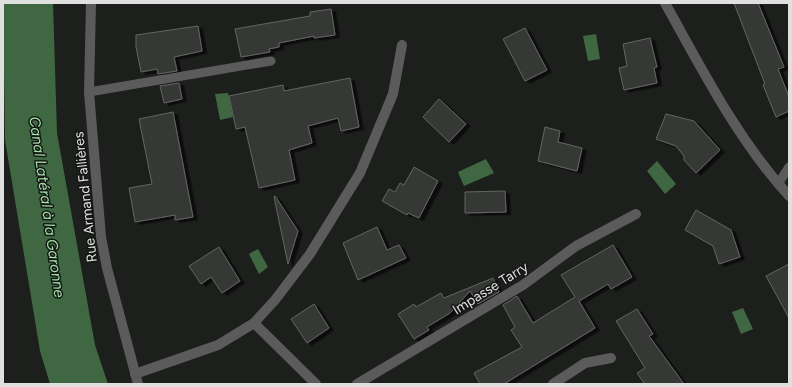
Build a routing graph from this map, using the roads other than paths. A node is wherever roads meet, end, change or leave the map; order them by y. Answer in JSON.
{"nodes":[{"id":1,"x":91,"y":3,"type":"edge"},
{"id":2,"x":665,"y":3,"type":"edge"},
{"id":3,"x":402,"y":45,"type":"dead end"},
{"id":4,"x":271,"y":61,"type":"dead end"},
{"id":5,"x":89,"y":92,"type":"junction"},
{"id":6,"x":789,"y":167,"type":"edge"},
{"id":7,"x":778,"y":184,"type":"junction"},
{"id":8,"x":789,"y":196,"type":"edge"},
{"id":9,"x":636,"y":214,"type":"dead end"},
{"id":10,"x":254,"y":323,"type":"junction"},
{"id":11,"x":611,"y":358,"type":"dead end"},
{"id":12,"x":136,"y":379,"type":"edge"},
{"id":13,"x":316,"y":384,"type":"edge"},
{"id":14,"x":357,"y":384,"type":"edge"},
{"id":15,"x":553,"y":384,"type":"edge"}],
"edges":[{"from":1,"to":5,"type":"street","name":"Rue Armand Fallières"},
{"from":2,"to":7,"type":"street"},
{"from":3,"to":10,"type":"street"},
{"from":4,"to":5,"type":"lane"},
{"from":5,"to":12,"type":"street","name":"Rue Armand Fallières"},
{"from":6,"to":7,"type":"lane"},
{"from":7,"to":8,"type":"street"},
{"from":9,"to":14,"type":"street","name":"Impasse Tarry"},
{"from":10,"to":12,"type":"street"},
{"from":10,"to":13,"type":"street"},
{"from":11,"to":15,"type":"street"}]}
